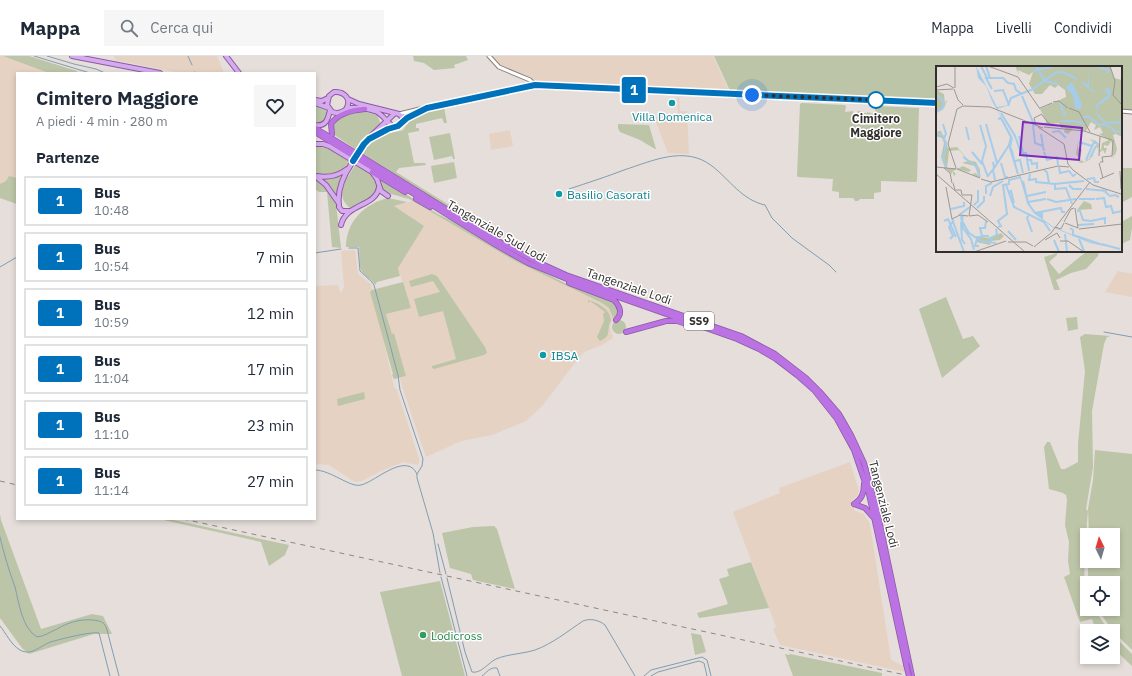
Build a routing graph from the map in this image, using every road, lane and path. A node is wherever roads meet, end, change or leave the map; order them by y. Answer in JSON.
{"nodes":[{"id":1,"x":72,"y":56,"type":"edge"},
{"id":2,"x":226,"y":56,"type":"edge"},
{"id":3,"x":489,"y":56,"type":"edge"},
{"id":4,"x":155,"y":72,"type":"edge"},
{"id":5,"x":237,"y":72,"type":"edge"},
{"id":6,"x":522,"y":77,"type":"junction"},
{"id":7,"x":535,"y":85,"type":"junction"},
{"id":8,"x":525,"y":87,"type":"junction"},
{"id":9,"x":328,"y":98,"type":"junction"},
{"id":10,"x":348,"y":99,"type":"junction"},
{"id":11,"x":316,"y":102,"type":"edge"},
{"id":12,"x":316,"y":102,"type":"edge"},
{"id":13,"x":936,"y":103,"type":"edge"},
{"id":14,"x":427,"y":108,"type":"junction"},
{"id":15,"x":329,"y":109,"type":"junction"},
{"id":16,"x":346,"y":109,"type":"junction"},
{"id":17,"x":365,"y":109,"type":"junction"},
{"id":18,"x":1122,"y":111,"type":"edge"},
{"id":19,"x":1132,"y":112,"type":"edge"},
{"id":20,"x":338,"y":113,"type":"junction"},
{"id":21,"x":399,"y":114,"type":"junction"},
{"id":22,"x":392,"y":115,"type":"junction"},
{"id":23,"x":387,"y":121,"type":"junction"},
{"id":24,"x":402,"y":122,"type":"junction"},
{"id":25,"x":316,"y":125,"type":"edge"},
{"id":26,"x":394,"y":127,"type":"junction"},
{"id":27,"x":316,"y":129,"type":"edge"},
{"id":28,"x":316,"y":133,"type":"edge"},
{"id":29,"x":332,"y":134,"type":"junction"},
{"id":30,"x":316,"y":144,"type":"edge"},
{"id":31,"x":363,"y":146,"type":"junction"},
{"id":32,"x":345,"y":147,"type":"junction"},
{"id":33,"x":350,"y":165,"type":"junction"},
{"id":34,"x":372,"y":172,"type":"junction"},
{"id":35,"x":316,"y":176,"type":"edge"},
{"id":36,"x":316,"y":177,"type":"edge"},
{"id":37,"x":379,"y":186,"type":"junction"},
{"id":38,"x":388,"y":196,"type":"dead end"},
{"id":39,"x":339,"y":207,"type":"dead end"},
{"id":40,"x":440,"y":210,"type":"junction"},
{"id":41,"x":349,"y":211,"type":"junction"},
{"id":42,"x":341,"y":225,"type":"dead end"},
{"id":43,"x":556,"y":275,"type":"junction"},
{"id":44,"x":616,"y":320,"type":"dead end"},
{"id":45,"x":626,"y":332,"type":"dead end"},
{"id":46,"x":723,"y":334,"type":"junction"},
{"id":47,"x":864,"y":477,"type":"junction"},
{"id":48,"x":874,"y":519,"type":"junction"},
{"id":49,"x":908,"y":664,"type":"junction"},
{"id":50,"x":909,"y":676,"type":"edge"},
{"id":51,"x":912,"y":676,"type":"edge"}],
"edges":[{"from":1,"to":4,"type":"main road"},
{"from":2,"to":5,"type":"main road"},
{"from":3,"to":6,"type":"street"},
{"from":6,"to":7,"type":"street"},
{"from":6,"to":8,"type":"street"},
{"from":7,"to":8,"type":"street"},
{"from":7,"to":13,"type":"street"},
{"from":8,"to":14,"type":"street"},
{"from":9,"to":10,"type":"main road"},
{"from":9,"to":11,"type":"main road"},
{"from":9,"to":15,"type":"main road"},
{"from":10,"to":16,"type":"main road"},
{"from":10,"to":22,"type":"main road"},
{"from":12,"to":15,"type":"main road"},
{"from":14,"to":21,"type":"street"},
{"from":14,"to":24,"type":"street"},
{"from":15,"to":20,"type":"main road"},
{"from":15,"to":25,"type":"main road"},
{"from":16,"to":17,"type":"main road"},
{"from":16,"to":20,"type":"main road"},
{"from":17,"to":23,"type":"main road"},
{"from":17,"to":29,"type":"highway"},
{"from":18,"to":19,"type":"street"},
{"from":20,"to":29,"type":"highway"},
{"from":21,"to":22,"type":"main road"},
{"from":21,"to":24,"type":"main road"},
{"from":22,"to":23,"type":"main road"},
{"from":23,"to":26,"type":"main road"},
{"from":23,"to":31,"type":"main road"},
{"from":24,"to":26,"type":"main road"},
{"from":26,"to":31,"type":"main road"},
{"from":27,"to":32,"type":"highway","name":"Tangenziale Lodi","number":"SS9"},
{"from":28,"to":40,"type":"highway","name":"Tangenziale Sud Lodi","number":"SS9"},
{"from":29,"to":32,"type":"highway"},
{"from":30,"to":34,"type":"main road"},
{"from":31,"to":33,"type":"main road","bridge":true},
{"from":32,"to":49,"type":"highway","name":"Tangenziale Lodi","number":"SS9"},
{"from":33,"to":35,"type":"main road"},
{"from":33,"to":36,"type":"main road"},
{"from":34,"to":37,"type":"main road"},
{"from":34,"to":40,"type":"highway"},
{"from":37,"to":38,"type":"main road"},
{"from":37,"to":41,"type":"main road"},
{"from":39,"to":41,"type":"main road"},
{"from":40,"to":43,"type":"highway","name":"Tangenziale Sud Lodi","number":"SS9"},
{"from":41,"to":42,"type":"main road"},
{"from":43,"to":44,"type":"highway"},
{"from":43,"to":46,"type":"highway","name":"Tangenziale Sud Lodi","number":"SS9"},
{"from":45,"to":46,"type":"highway"},
{"from":46,"to":47,"type":"highway","name":"Tangenziale Sud Lodi","number":"SS9"},
{"from":47,"to":48,"type":"highway","name":"Tangenziale Sud Lodi","number":"SS9"},
{"from":47,"to":48,"type":"highway"},
{"from":48,"to":49,"type":"highway","name":"Tangenziale Sud Lodi","number":"SS9"},
{"from":49,"to":50,"type":"highway","name":"Tangenziale Sud Lodi","bridge":true},
{"from":49,"to":51,"type":"highway","name":"Tangenziale Lodi"}]}
